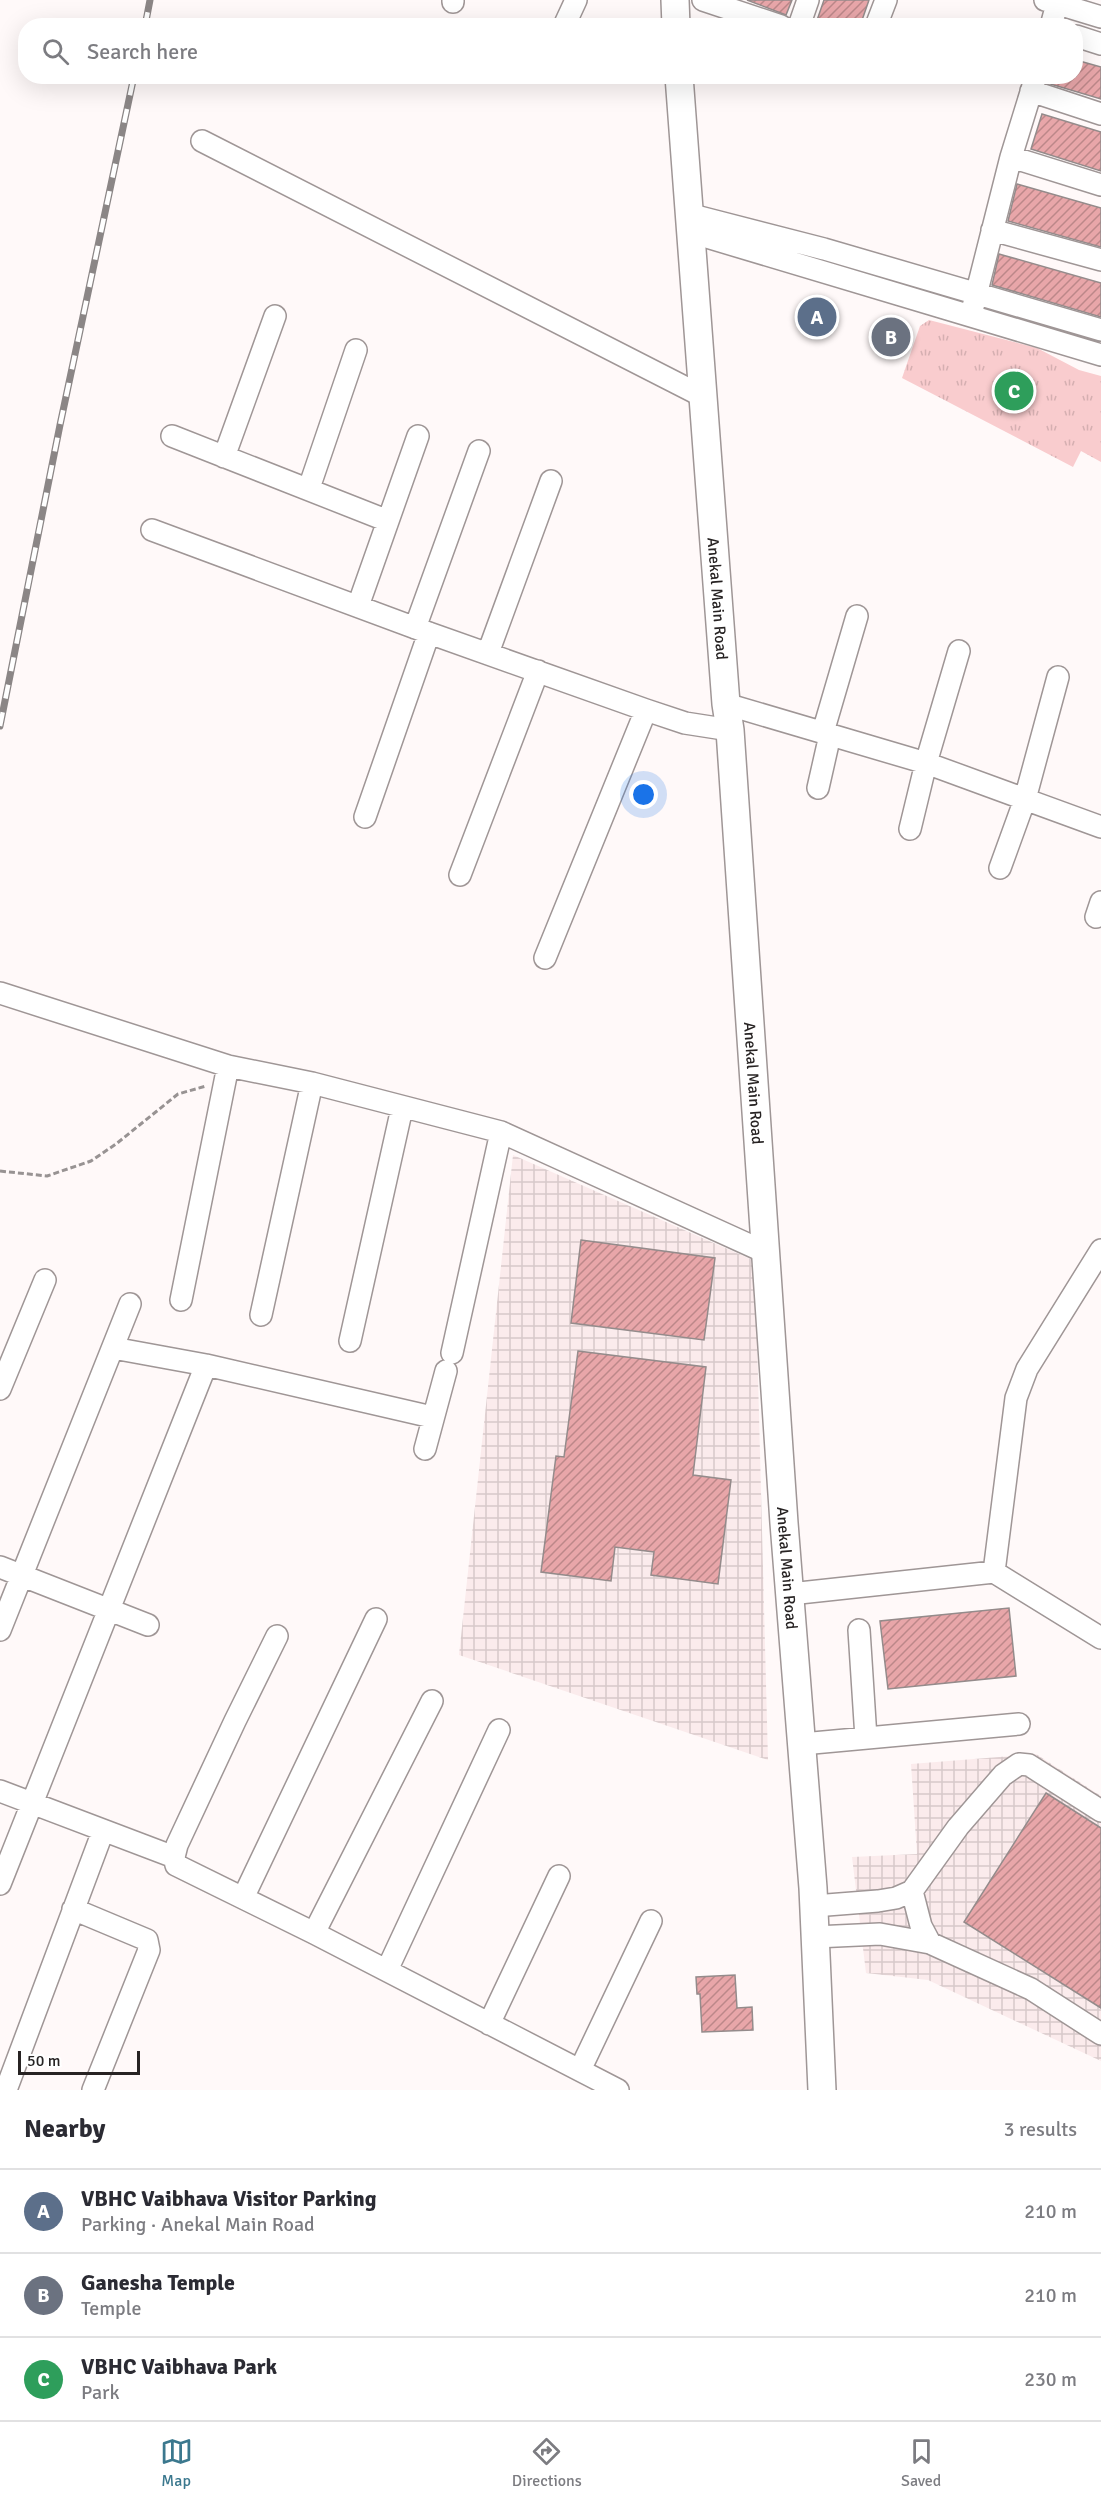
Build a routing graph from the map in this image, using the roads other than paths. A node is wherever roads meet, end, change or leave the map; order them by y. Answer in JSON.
{"nodes":[{"id":1,"x":576,"y":0,"type":"edge"},
{"id":2,"x":675,"y":0,"type":"edge"},
{"id":3,"x":808,"y":0,"type":"edge"},
{"id":4,"x":886,"y":0,"type":"edge"},
{"id":5,"x":1051,"y":2,"type":"edge"},
{"id":6,"x":720,"y":4,"type":"edge"},
{"id":7,"x":1101,"y":17,"type":"edge"},
{"id":8,"x":568,"y":18,"type":"edge"},
{"id":9,"x":676,"y":18,"type":"edge"},
{"id":10,"x":759,"y":18,"type":"edge"},
{"id":11,"x":802,"y":18,"type":"edge"},
{"id":12,"x":879,"y":18,"type":"edge"},
{"id":13,"x":1051,"y":18,"type":"edge"},
{"id":14,"x":1083,"y":38,"type":"edge"},
{"id":15,"x":1101,"y":44,"type":"edge"},
{"id":16,"x":680,"y":84,"type":"edge"},
{"id":17,"x":1034,"y":84,"type":"edge"},
{"id":18,"x":1101,"y":114,"type":"edge"},
{"id":19,"x":202,"y":141,"type":"dead end"},
{"id":20,"x":1011,"y":157,"type":"junction"},
{"id":21,"x":1101,"y":185,"type":"edge"},
{"id":22,"x":689,"y":224,"type":"junction"},
{"id":23,"x":992,"y":230,"type":"junction"},
{"id":24,"x":1101,"y":260,"type":"edge"},
{"id":25,"x":976,"y":294,"type":"junction"},
{"id":26,"x":275,"y":316,"type":"dead end"},
{"id":27,"x":970,"y":318,"type":"junction"},
{"id":28,"x":1101,"y":330,"type":"edge"},
{"id":29,"x":356,"y":350,"type":"dead end"},
{"id":30,"x":1101,"y":355,"type":"edge"},
{"id":31,"x":702,"y":396,"type":"junction"},
{"id":32,"x":172,"y":436,"type":"dead end"},
{"id":33,"x":418,"y":436,"type":"dead end"},
{"id":34,"x":479,"y":451,"type":"dead end"},
{"id":35,"x":224,"y":457,"type":"junction"},
{"id":36,"x":551,"y":480,"type":"dead end"},
{"id":37,"x":309,"y":488,"type":"junction"},
{"id":38,"x":388,"y":521,"type":"junction"},
{"id":39,"x":152,"y":530,"type":"dead end"},
{"id":40,"x":358,"y":606,"type":"junction"},
{"id":41,"x":857,"y":615,"type":"dead end"},
{"id":42,"x":422,"y":631,"type":"junction"},
{"id":43,"x":958,"y":651,"type":"dead end"},
{"id":44,"x":488,"y":652,"type":"junction"},
{"id":45,"x":538,"y":671,"type":"junction"},
{"id":46,"x":1058,"y":677,"type":"dead end"},
{"id":47,"x":646,"y":710,"type":"junction"},
{"id":48,"x":728,"y":717,"type":"junction"},
{"id":49,"x":826,"y":734,"type":"junction"},
{"id":50,"x":926,"y":763,"type":"junction"},
{"id":51,"x":818,"y":788,"type":"dead end"},
{"id":52,"x":1025,"y":799,"type":"junction"},
{"id":53,"x":365,"y":817,"type":"dead end"},
{"id":54,"x":1101,"y":827,"type":"edge"},
{"id":55,"x":910,"y":829,"type":"dead end"},
{"id":56,"x":1000,"y":868,"type":"dead end"},
{"id":57,"x":460,"y":874,"type":"dead end"},
{"id":58,"x":545,"y":958,"type":"dead end"},
{"id":59,"x":0,"y":993,"type":"edge"},
{"id":60,"x":227,"y":1073,"type":"junction"},
{"id":61,"x":312,"y":1083,"type":"junction"},
{"id":62,"x":402,"y":1108,"type":"junction"},
{"id":63,"x":501,"y":1132,"type":"junction"},
{"id":64,"x":1101,"y":1250,"type":"edge"},
{"id":65,"x":767,"y":1253,"type":"junction"},
{"id":66,"x":45,"y":1280,"type":"dead end"},
{"id":67,"x":181,"y":1300,"type":"dead end"},
{"id":68,"x":130,"y":1304,"type":"dead end"},
{"id":69,"x":261,"y":1315,"type":"dead end"},
{"id":70,"x":350,"y":1341,"type":"dead end"},
{"id":71,"x":113,"y":1348,"type":"junction"},
{"id":72,"x":206,"y":1365,"type":"junction"},
{"id":73,"x":0,"y":1389,"type":"edge"},
{"id":74,"x":432,"y":1417,"type":"junction"},
{"id":75,"x":425,"y":1449,"type":"dead end"},
{"id":76,"x":0,"y":1567,"type":"edge"},
{"id":77,"x":994,"y":1572,"type":"junction"},
{"id":78,"x":22,"y":1576,"type":"junction"},
{"id":79,"x":790,"y":1594,"type":"junction"},
{"id":80,"x":110,"y":1609,"type":"junction"},
{"id":81,"x":376,"y":1619,"type":"dead end"},
{"id":82,"x":148,"y":1625,"type":"dead end"},
{"id":83,"x":0,"y":1630,"type":"edge"},
{"id":84,"x":860,"y":1630,"type":"dead end"},
{"id":85,"x":1100,"y":1633,"type":"edge"},
{"id":86,"x":277,"y":1636,"type":"dead end"},
{"id":87,"x":432,"y":1701,"type":"dead end"},
{"id":88,"x":1019,"y":1724,"type":"dead end"},
{"id":89,"x":499,"y":1730,"type":"dead end"},
{"id":90,"x":866,"y":1738,"type":"junction"},
{"id":91,"x":801,"y":1744,"type":"junction"},
{"id":92,"x":0,"y":1791,"type":"edge"},
{"id":93,"x":32,"y":1803,"type":"junction"},
{"id":94,"x":1101,"y":1811,"type":"edge"},
{"id":95,"x":103,"y":1831,"type":"junction"},
{"id":96,"x":174,"y":1857,"type":"junction"},
{"id":97,"x":560,"y":1876,"type":"dead end"},
{"id":98,"x":0,"y":1884,"type":"edge"},
{"id":99,"x":912,"y":1891,"type":"junction"},
{"id":100,"x":243,"y":1898,"type":"junction"},
{"id":101,"x":814,"y":1906,"type":"junction"},
{"id":102,"x":73,"y":1909,"type":"junction"},
{"id":103,"x":651,"y":1921,"type":"dead end"},
{"id":104,"x":314,"y":1933,"type":"junction"},
{"id":105,"x":815,"y":1937,"type":"junction"},
{"id":106,"x":930,"y":1943,"type":"junction"},
{"id":107,"x":387,"y":1970,"type":"junction"},
{"id":108,"x":489,"y":2024,"type":"junction"},
{"id":109,"x":1101,"y":2034,"type":"edge"},
{"id":110,"x":580,"y":2070,"type":"junction"},
{"id":111,"x":6,"y":2090,"type":"edge"},
{"id":112,"x":93,"y":2090,"type":"edge"},
{"id":113,"x":618,"y":2090,"type":"edge"},
{"id":114,"x":822,"y":2090,"type":"edge"}],
"edges":[{"from":1,"to":8,"type":"street"},
{"from":2,"to":9,"type":"main road"},
{"from":3,"to":11,"type":"street"},
{"from":4,"to":12,"type":"street"},
{"from":5,"to":7,"type":"street"},
{"from":5,"to":13,"type":"street"},
{"from":6,"to":10,"type":"street"},
{"from":14,"to":15,"type":"street"},
{"from":16,"to":22,"type":"main road","name":"Anekal Main Road"},
{"from":17,"to":18,"type":"street"},
{"from":17,"to":20,"type":"street"},
{"from":19,"to":31,"type":"street"},
{"from":20,"to":21,"type":"street"},
{"from":20,"to":23,"type":"street"},
{"from":22,"to":25,"type":"street"},
{"from":22,"to":27,"type":"street"},
{"from":22,"to":31,"type":"main road","name":"Anekal Main Road"},
{"from":23,"to":24,"type":"street"},
{"from":23,"to":25,"type":"street"},
{"from":25,"to":27,"type":"street"},
{"from":25,"to":28,"type":"street"},
{"from":26,"to":35,"type":"street"},
{"from":27,"to":30,"type":"street"},
{"from":29,"to":37,"type":"street"},
{"from":31,"to":48,"type":"main road","name":"Anekal Main Road"},
{"from":32,"to":35,"type":"street"},
{"from":33,"to":38,"type":"street"},
{"from":34,"to":42,"type":"street"},
{"from":35,"to":37,"type":"street"},
{"from":36,"to":44,"type":"street"},
{"from":37,"to":38,"type":"street"},
{"from":38,"to":40,"type":"street"},
{"from":39,"to":40,"type":"street"},
{"from":40,"to":42,"type":"street"},
{"from":41,"to":49,"type":"street"},
{"from":42,"to":44,"type":"street"},
{"from":42,"to":53,"type":"street"},
{"from":43,"to":50,"type":"street"},
{"from":44,"to":45,"type":"street"},
{"from":45,"to":47,"type":"street"},
{"from":45,"to":57,"type":"street"},
{"from":46,"to":52,"type":"street"},
{"from":47,"to":48,"type":"street"},
{"from":47,"to":58,"type":"street"},
{"from":48,"to":49,"type":"street"},
{"from":48,"to":65,"type":"main road","name":"Anekal Main Road"},
{"from":49,"to":50,"type":"street"},
{"from":49,"to":51,"type":"street"},
{"from":50,"to":52,"type":"street"},
{"from":50,"to":55,"type":"street"},
{"from":52,"to":54,"type":"street"},
{"from":52,"to":56,"type":"street"},
{"from":59,"to":60,"type":"street"},
{"from":60,"to":61,"type":"street"},
{"from":60,"to":67,"type":"street"},
{"from":61,"to":62,"type":"street"},
{"from":61,"to":69,"type":"street"},
{"from":62,"to":63,"type":"street"},
{"from":62,"to":70,"type":"street"},
{"from":63,"to":65,"type":"street"},
{"from":63,"to":74,"type":"street"},
{"from":64,"to":77,"type":"street"},
{"from":65,"to":79,"type":"main road","name":"Anekal Main Road"},
{"from":66,"to":73,"type":"street"},
{"from":68,"to":71,"type":"street"},
{"from":71,"to":72,"type":"street"},
{"from":71,"to":78,"type":"street"},
{"from":72,"to":74,"type":"street"},
{"from":72,"to":80,"type":"street"},
{"from":74,"to":75,"type":"street"},
{"from":76,"to":78,"type":"street"},
{"from":77,"to":79,"type":"street"},
{"from":77,"to":85,"type":"street"},
{"from":78,"to":80,"type":"street"},
{"from":78,"to":83,"type":"street"},
{"from":79,"to":91,"type":"main road","name":"Anekal Main Road"},
{"from":80,"to":82,"type":"street"},
{"from":80,"to":93,"type":"street"},
{"from":81,"to":100,"type":"street"},
{"from":84,"to":90,"type":"street"},
{"from":86,"to":96,"type":"street"},
{"from":87,"to":104,"type":"street"},
{"from":88,"to":90,"type":"street"},
{"from":89,"to":107,"type":"street"},
{"from":90,"to":91,"type":"street"},
{"from":91,"to":101,"type":"main road","name":"Anekal Main Road"},
{"from":92,"to":93,"type":"street"},
{"from":93,"to":95,"type":"street"},
{"from":93,"to":98,"type":"street"},
{"from":94,"to":99,"type":"street"},
{"from":95,"to":96,"type":"street"},
{"from":95,"to":102,"type":"street"},
{"from":96,"to":100,"type":"street"},
{"from":97,"to":108,"type":"street"},
{"from":99,"to":101,"type":"street"},
{"from":99,"to":106,"type":"street"},
{"from":100,"to":104,"type":"street"},
{"from":101,"to":105,"type":"main road","name":"Anekal Main Road"},
{"from":102,"to":111,"type":"street"},
{"from":102,"to":112,"type":"street"},
{"from":103,"to":110,"type":"street"},
{"from":104,"to":107,"type":"street"},
{"from":105,"to":106,"type":"street"},
{"from":105,"to":114,"type":"main road","name":"Anekal Main Road"},
{"from":106,"to":109,"type":"street"},
{"from":107,"to":108,"type":"street"},
{"from":108,"to":110,"type":"street"},
{"from":110,"to":113,"type":"street"}]}
